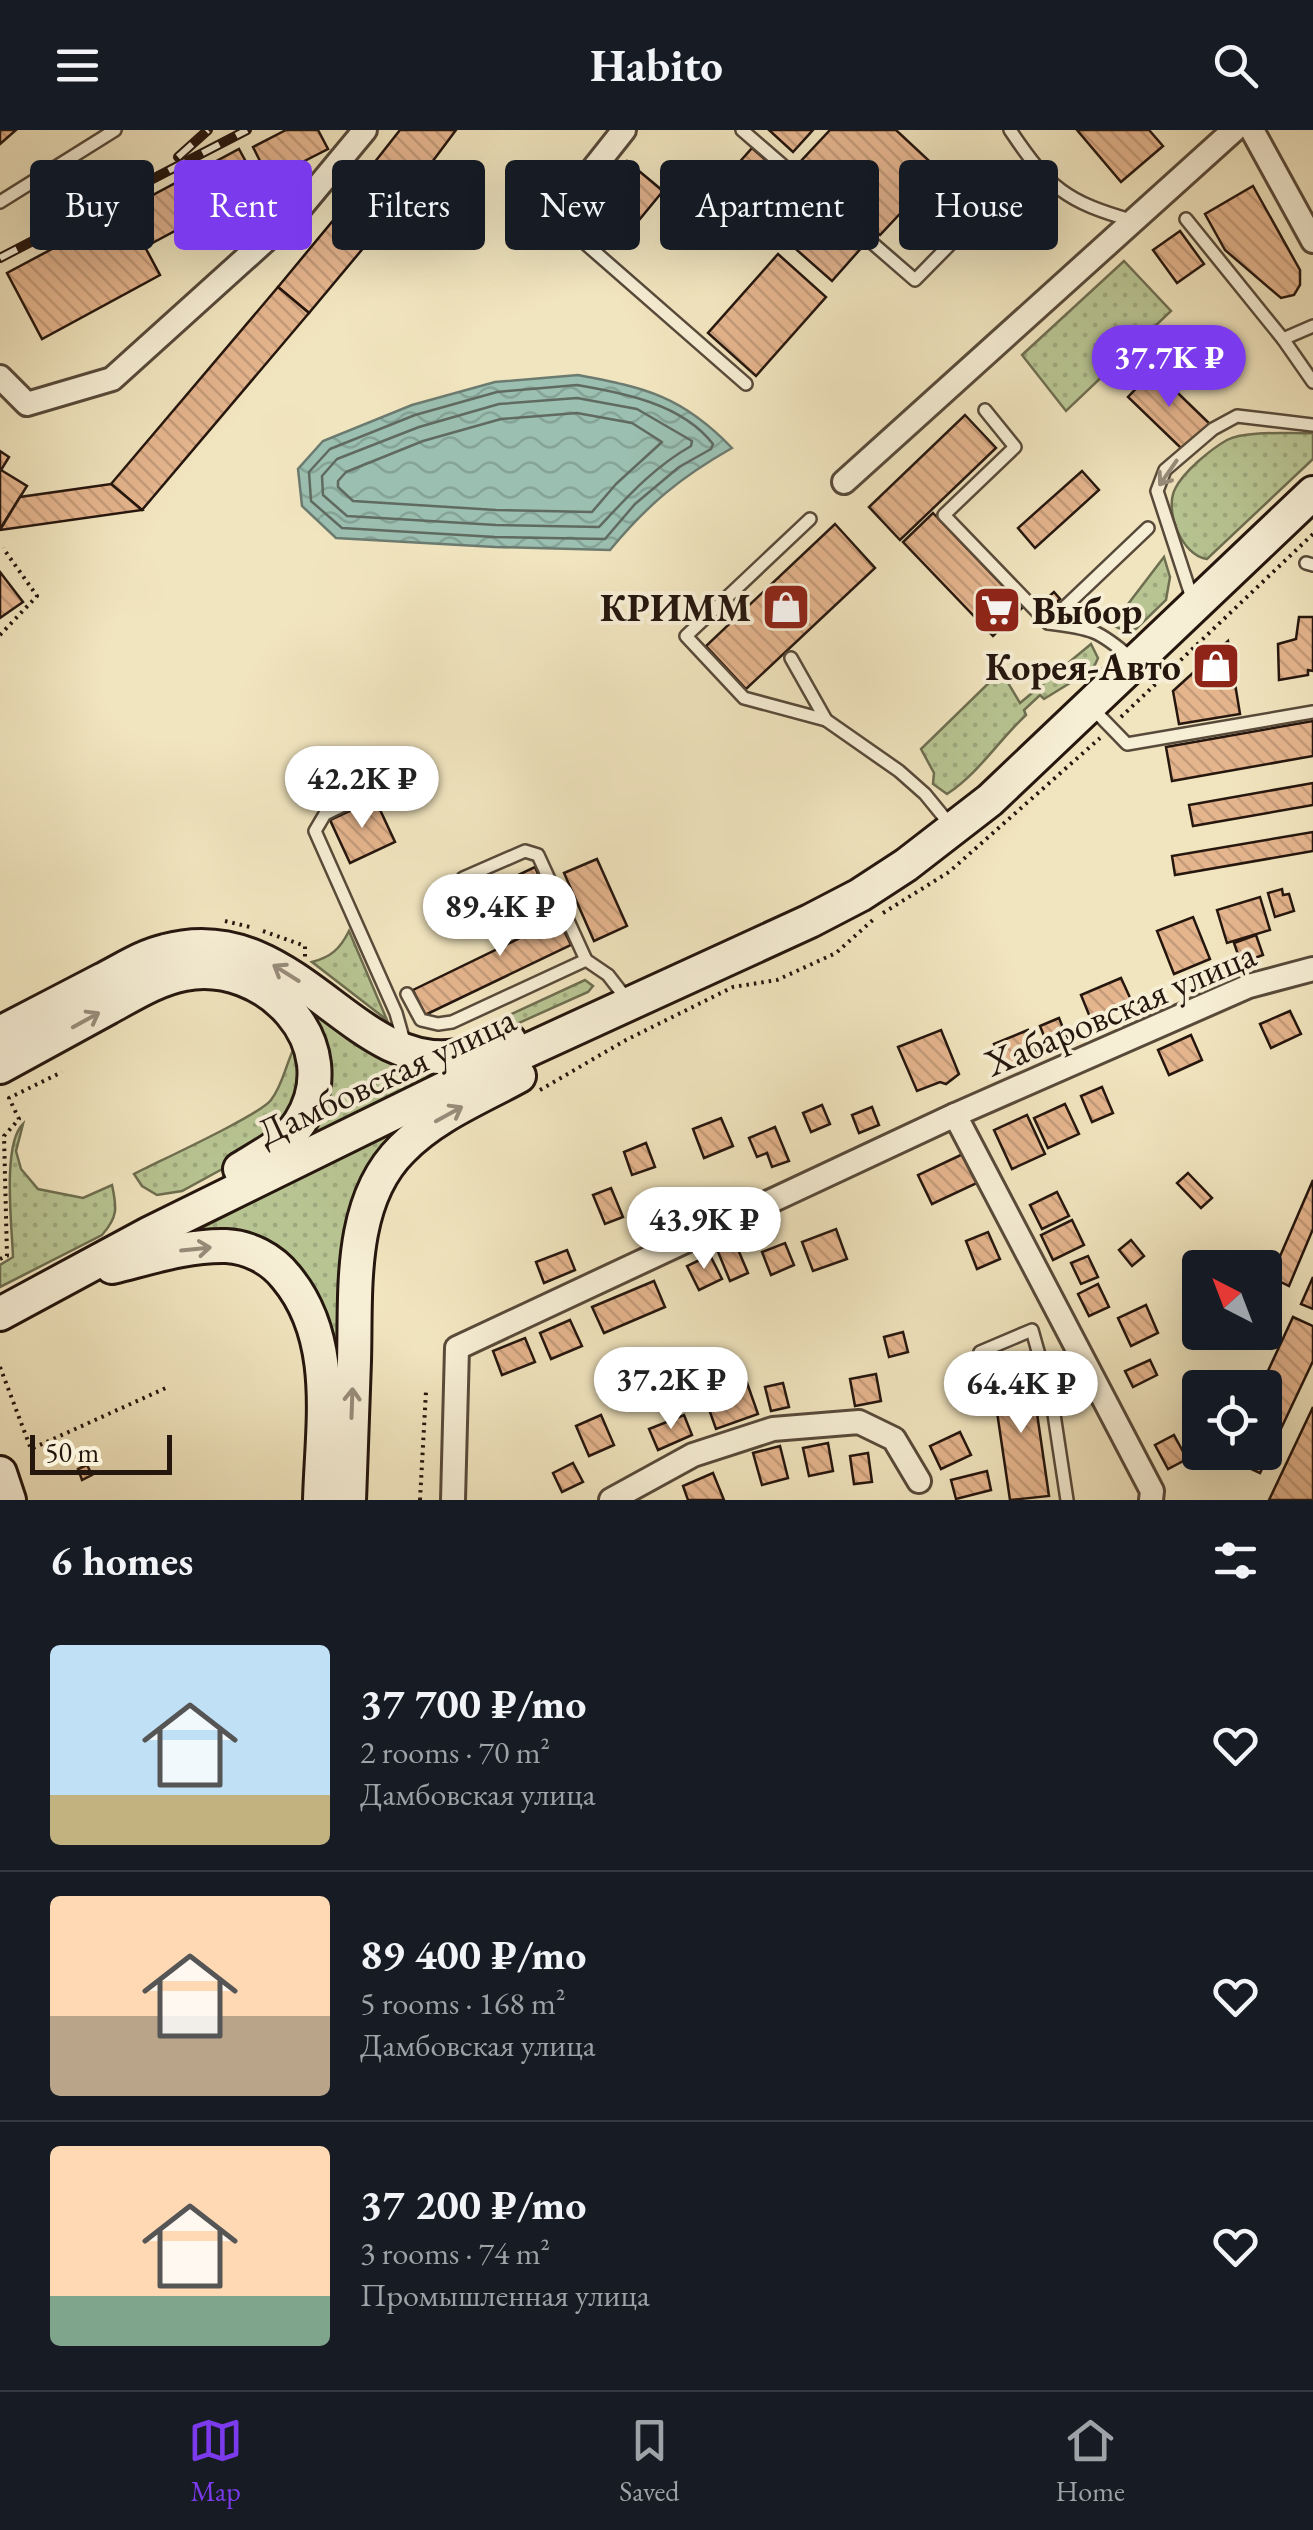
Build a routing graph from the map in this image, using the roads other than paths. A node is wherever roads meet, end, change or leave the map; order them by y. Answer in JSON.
{"nodes":[{"id":1,"x":115,"y":130,"type":"edge"},
{"id":2,"x":365,"y":130,"type":"edge"},
{"id":3,"x":624,"y":130,"type":"edge"},
{"id":4,"x":742,"y":130,"type":"edge"},
{"id":5,"x":1010,"y":130,"type":"edge"},
{"id":6,"x":1234,"y":130,"type":"edge"},
{"id":7,"x":1252,"y":130,"type":"edge"},
{"id":8,"x":601,"y":160,"type":"edge"},
{"id":9,"x":1030,"y":160,"type":"edge"},
{"id":10,"x":1058,"y":189,"type":"edge"},
{"id":11,"x":0,"y":202,"type":"edge"},
{"id":12,"x":1186,"y":219,"type":"dead end"},
{"id":13,"x":1134,"y":221,"type":"junction"},
{"id":14,"x":1313,"y":241,"type":"edge"},
{"id":15,"x":594,"y":250,"type":"edge"},
{"id":16,"x":944,"y":250,"type":"edge"},
{"id":17,"x":1313,"y":326,"type":"edge"},
{"id":18,"x":1283,"y":339,"type":"junction"},
{"id":19,"x":0,"y":377,"type":"edge"},
{"id":20,"x":1313,"y":382,"type":"edge"},
{"id":21,"x":746,"y":384,"type":"dead end"},
{"id":22,"x":984,"y":410,"type":"dead end"},
{"id":23,"x":1313,"y":425,"type":"edge"},
{"id":24,"x":844,"y":482,"type":"dead end"},
{"id":25,"x":1313,"y":494,"type":"edge"},
{"id":26,"x":810,"y":519,"type":"dead end"},
{"id":27,"x":1148,"y":528,"type":"dead end"},
{"id":28,"x":1195,"y":606,"type":"junction"},
{"id":29,"x":1048,"y":623,"type":"junction"},
{"id":30,"x":791,"y":658,"type":"dead end"},
{"id":31,"x":1136,"y":662,"type":"junction"},
{"id":32,"x":1313,"y":712,"type":"edge"},
{"id":33,"x":1100,"y":717,"type":"junction"},
{"id":34,"x":826,"y":720,"type":"junction"},
{"id":35,"x":392,"y":782,"type":"dead end"},
{"id":36,"x":954,"y":830,"type":"junction"},
{"id":37,"x":463,"y":878,"type":"dead end"},
{"id":38,"x":586,"y":960,"type":"junction"},
{"id":39,"x":1313,"y":969,"type":"edge"},
{"id":40,"x":407,"y":994,"type":"dead end"},
{"id":41,"x":632,"y":1005,"type":"junction"},
{"id":42,"x":591,"y":1023,"type":"junction"},
{"id":43,"x":0,"y":1033,"type":"edge"},
{"id":44,"x":406,"y":1049,"type":"junction"},
{"id":45,"x":0,"y":1066,"type":"edge"},
{"id":46,"x":955,"y":1115,"type":"junction"},
{"id":47,"x":182,"y":1218,"type":"junction"},
{"id":48,"x":69,"y":1278,"type":"junction"},
{"id":49,"x":0,"y":1314,"type":"edge"},
{"id":50,"x":980,"y":1352,"type":"dead end"},
{"id":51,"x":0,"y":1472,"type":"edge"},
{"id":52,"x":919,"y":1480,"type":"dead end"},
{"id":53,"x":9,"y":1500,"type":"edge"},
{"id":54,"x":320,"y":1500,"type":"edge"},
{"id":55,"x":350,"y":1500,"type":"edge"},
{"id":56,"x":453,"y":1500,"type":"edge"},
{"id":57,"x":611,"y":1500,"type":"edge"},
{"id":58,"x":1067,"y":1500,"type":"edge"},
{"id":59,"x":1151,"y":1500,"type":"edge"}],
"edges":[{"from":1,"to":11,"type":"lane"},
{"from":2,"to":19,"type":"street"},
{"from":3,"to":8,"type":"street"},
{"from":4,"to":16,"type":"lane"},
{"from":5,"to":9,"type":"lane"},
{"from":6,"to":13,"type":"street"},
{"from":7,"to":14,"type":"street"},
{"from":10,"to":13,"type":"lane"},
{"from":12,"to":18,"type":"lane"},
{"from":13,"to":24,"type":"street"},
{"from":15,"to":21,"type":"lane"},
{"from":17,"to":18,"type":"lane"},
{"from":18,"to":20,"type":"lane"},
{"from":22,"to":29,"type":"lane"},
{"from":23,"to":28,"type":"lane","one_way":true},
{"from":25,"to":28,"type":"main road","name":"Дамбовская улица"},
{"from":26,"to":34,"type":"lane"},
{"from":27,"to":29,"type":"lane"},
{"from":28,"to":31,"type":"main road","name":"Дамбовская улица"},
{"from":29,"to":31,"type":"lane"},
{"from":30,"to":34,"type":"lane"},
{"from":31,"to":33,"type":"main road","name":"Дамбовская улица"},
{"from":32,"to":33,"type":"lane"},
{"from":33,"to":36,"type":"main road","name":"Дамбовская улица"},
{"from":34,"to":36,"type":"lane"},
{"from":35,"to":44,"type":"lane"},
{"from":36,"to":41,"type":"main road","name":"Дамбовская улица"},
{"from":37,"to":38,"type":"lane"},
{"from":38,"to":40,"type":"lane"},
{"from":38,"to":41,"type":"lane"},
{"from":39,"to":46,"type":"street","name":"Хабаровская улица"},
{"from":41,"to":42,"type":"main road","name":"Дамбовская улица"},
{"from":42,"to":44,"type":"main road"},
{"from":42,"to":47,"type":"main road","name":"Дамбовская улица"},
{"from":55,"to":42,"type":"main road","one_way":true},
{"from":44,"to":43,"type":"main road","one_way":true},
{"from":45,"to":47,"type":"main road","one_way":true},
{"from":46,"to":56,"type":"street","name":"Хабаровская улица"},
{"from":46,"to":59,"type":"street","name":"Хабаровская улица"},
{"from":47,"to":48,"type":"main road","name":"Дамбовская улица"},
{"from":48,"to":49,"type":"main road","name":"Дамбовская улица"},
{"from":48,"to":54,"type":"main road","one_way":true},
{"from":50,"to":58,"type":"lane"},
{"from":51,"to":53,"type":"main road"},
{"from":52,"to":57,"type":"street"}]}
